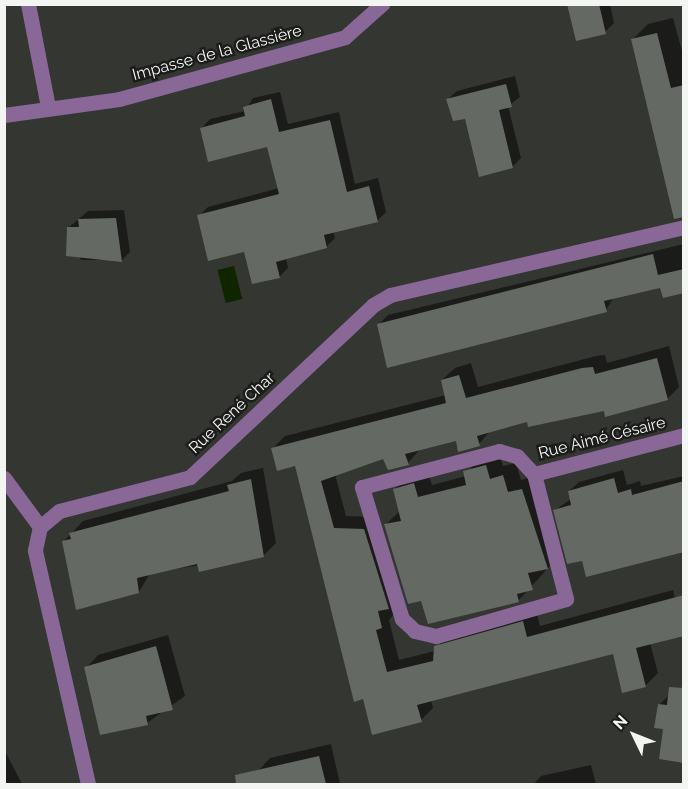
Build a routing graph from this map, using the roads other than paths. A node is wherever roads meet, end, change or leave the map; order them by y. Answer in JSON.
{"nodes":[{"id":1,"x":28,"y":4,"type":"edge"},
{"id":2,"x":382,"y":4,"type":"edge"},
{"id":3,"x":48,"y":107,"type":"junction"},
{"id":4,"x":4,"y":115,"type":"edge"},
{"id":5,"x":684,"y":227,"type":"edge"},
{"id":6,"x":684,"y":435,"type":"edge"},
{"id":7,"x":534,"y":474,"type":"junction"},
{"id":8,"x":4,"y":478,"type":"edge"},
{"id":9,"x":40,"y":527,"type":"junction"},
{"id":10,"x":88,"y":784,"type":"edge"}],
"edges":[{"from":1,"to":3,"type":"street"},
{"from":2,"to":3,"type":"street","name":"Impasse de la Glassière"},
{"from":3,"to":4,"type":"street","name":"Impasse de la Glassière"},
{"from":5,"to":9,"type":"street","name":"Rue René Char"},
{"from":6,"to":7,"type":"street","name":"Rue Aimé Césaire"},
{"from":7,"to":7,"type":"street","name":"Rue Aimé Césaire"},
{"from":8,"to":9,"type":"street"},
{"from":9,"to":10,"type":"street"}]}
